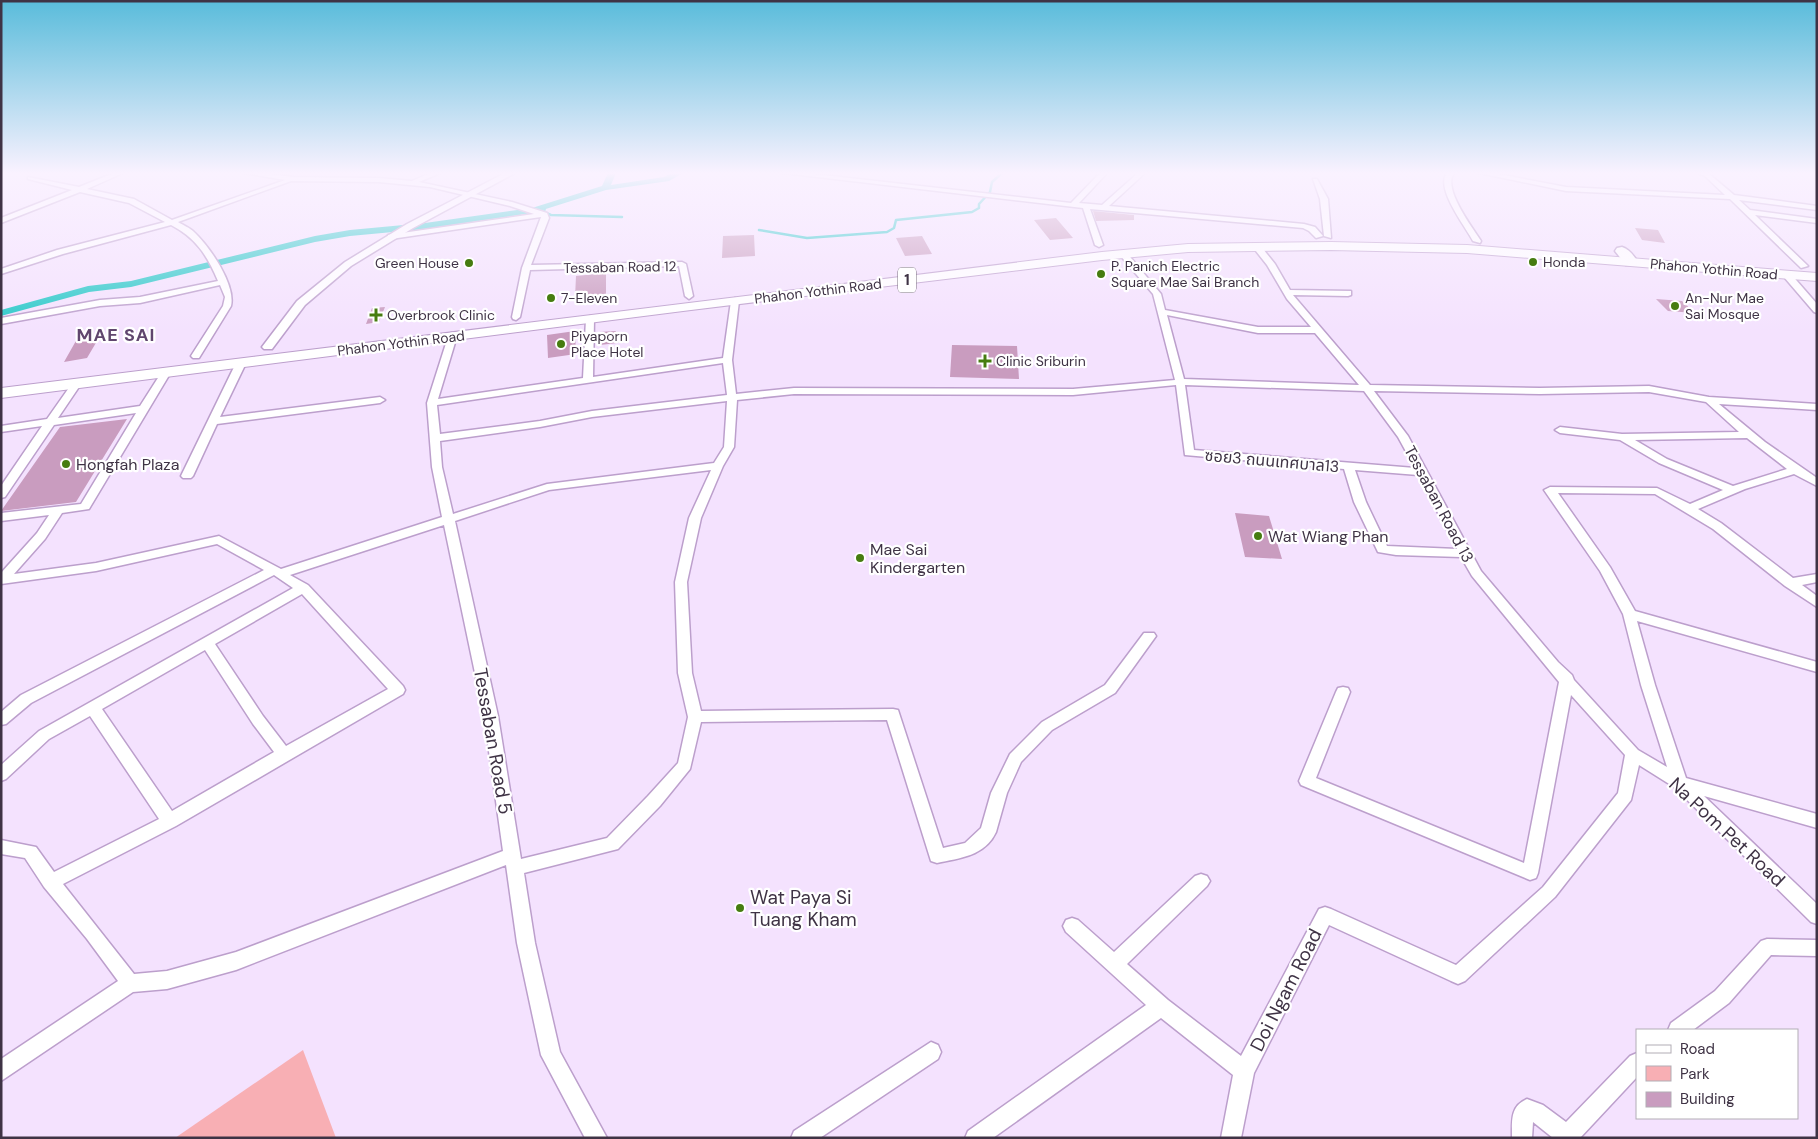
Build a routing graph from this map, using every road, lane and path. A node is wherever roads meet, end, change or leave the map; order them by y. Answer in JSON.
{"nodes":[{"id":1,"x":154,"y":226,"type":"edge"},
{"id":2,"x":178,"y":226,"type":"edge"},
{"id":3,"x":410,"y":226,"type":"edge"},
{"id":4,"x":454,"y":226,"type":"edge"},
{"id":5,"x":542,"y":226,"type":"edge"},
{"id":6,"x":1093,"y":226,"type":"edge"},
{"id":7,"x":1304,"y":226,"type":"edge"},
{"id":8,"x":1324,"y":226,"type":"edge"},
{"id":9,"x":1468,"y":226,"type":"edge"},
{"id":10,"x":1764,"y":226,"type":"edge"},
{"id":11,"x":393,"y":236,"type":"junction"},
{"id":12,"x":1324,"y":236,"type":"junction"},
{"id":13,"x":1477,"y":241,"type":"junction"},
{"id":14,"x":1099,"y":245,"type":"junction"},
{"id":15,"x":1256,"y":246,"type":"junction"},
{"id":16,"x":1123,"y":254,"type":"junction"},
{"id":17,"x":1627,"y":256,"type":"junction"},
{"id":18,"x":1810,"y":267,"type":"edge"},
{"id":19,"x":526,"y":268,"type":"junction"},
{"id":20,"x":1,"y":272,"type":"edge"},
{"id":21,"x":1788,"y":275,"type":"junction"},
{"id":22,"x":1817,"y":277,"type":"edge"},
{"id":23,"x":223,"y":282,"type":"junction"},
{"id":24,"x":1287,"y":292,"type":"junction"},
{"id":25,"x":1348,"y":292,"type":"dead end"},
{"id":26,"x":733,"y":296,"type":"junction"},
{"id":27,"x":690,"y":301,"type":"junction"},
{"id":28,"x":1817,"y":310,"type":"edge"},
{"id":29,"x":1163,"y":312,"type":"junction"},
{"id":30,"x":516,"y":317,"type":"junction"},
{"id":31,"x":590,"y":319,"type":"junction"},
{"id":32,"x":1,"y":321,"type":"edge"},
{"id":33,"x":1318,"y":330,"type":"junction"},
{"id":34,"x":452,"y":336,"type":"junction"},
{"id":35,"x":268,"y":347,"type":"junction"},
{"id":36,"x":196,"y":356,"type":"junction"},
{"id":37,"x":727,"y":360,"type":"junction"},
{"id":38,"x":241,"y":363,"type":"junction"},
{"id":39,"x":166,"y":372,"type":"junction"},
{"id":40,"x":1,"y":380,"type":"edge"},
{"id":41,"x":588,"y":380,"type":"junction"},
{"id":42,"x":1180,"y":382,"type":"junction"},
{"id":43,"x":76,"y":384,"type":"junction"},
{"id":44,"x":1366,"y":387,"type":"junction"},
{"id":45,"x":1,"y":393,"type":"edge"},
{"id":46,"x":732,"y":397,"type":"junction"},
{"id":47,"x":380,"y":400,"type":"dead end"},
{"id":48,"x":1709,"y":400,"type":"junction"},
{"id":49,"x":432,"y":403,"type":"junction"},
{"id":50,"x":1817,"y":407,"type":"edge"},
{"id":51,"x":144,"y":409,"type":"junction"},
{"id":52,"x":213,"y":421,"type":"junction"},
{"id":53,"x":50,"y":423,"type":"junction"},
{"id":54,"x":1,"y":429,"type":"edge"},
{"id":55,"x":1560,"y":430,"type":"dead end"},
{"id":56,"x":1622,"y":436,"type":"junction"},
{"id":57,"x":1748,"y":436,"type":"junction"},
{"id":58,"x":436,"y":438,"type":"junction"},
{"id":59,"x":718,"y":466,"type":"junction"},
{"id":60,"x":1349,"y":467,"type":"junction"},
{"id":61,"x":1794,"y":470,"type":"junction"},
{"id":62,"x":1421,"y":472,"type":"junction"},
{"id":63,"x":187,"y":476,"type":"dead end"},
{"id":64,"x":1817,"y":483,"type":"edge"},
{"id":65,"x":1732,"y":490,"type":"junction"},
{"id":66,"x":1,"y":495,"type":"edge"},
{"id":67,"x":1689,"y":508,"type":"junction"},
{"id":68,"x":58,"y":510,"type":"junction"},
{"id":69,"x":1,"y":517,"type":"edge"},
{"id":70,"x":447,"y":518,"type":"junction"},
{"id":71,"x":1463,"y":552,"type":"junction"},
{"id":72,"x":276,"y":572,"type":"junction"},
{"id":73,"x":1817,"y":578,"type":"edge"},
{"id":74,"x":2,"y":580,"type":"edge"},
{"id":75,"x":1789,"y":583,"type":"junction"},
{"id":76,"x":302,"y":588,"type":"junction"},
{"id":77,"x":1817,"y":604,"type":"edge"},
{"id":78,"x":1630,"y":614,"type":"junction"},
{"id":79,"x":1149,"y":636,"type":"dead end"},
{"id":80,"x":207,"y":643,"type":"junction"},
{"id":81,"x":1817,"y":667,"type":"edge"},
{"id":82,"x":1567,"y":679,"type":"junction"},
{"id":83,"x":1343,"y":692,"type":"dead end"},
{"id":84,"x":93,"y":708,"type":"junction"},
{"id":85,"x":695,"y":717,"type":"junction"},
{"id":86,"x":1,"y":720,"type":"edge"},
{"id":87,"x":284,"y":754,"type":"junction"},
{"id":88,"x":1633,"y":754,"type":"junction"},
{"id":89,"x":1,"y":775,"type":"edge"},
{"id":90,"x":1680,"y":783,"type":"junction"},
{"id":91,"x":170,"y":821,"type":"junction"},
{"id":92,"x":1817,"y":821,"type":"edge"},
{"id":93,"x":3,"y":849,"type":"edge"},
{"id":94,"x":514,"y":861,"type":"junction"},
{"id":95,"x":1201,"y":881,"type":"dead end"},
{"id":96,"x":50,"y":882,"type":"junction"},
{"id":97,"x":1817,"y":916,"type":"edge"},
{"id":98,"x":1072,"y":926,"type":"dead end"},
{"id":99,"x":1817,"y":948,"type":"edge"},
{"id":100,"x":1114,"y":964,"type":"junction"},
{"id":101,"x":130,"y":983,"type":"junction"},
{"id":102,"x":1161,"y":1006,"type":"junction"},
{"id":103,"x":1679,"y":1029,"type":"edge"},
{"id":104,"x":931,"y":1052,"type":"dead end"},
{"id":105,"x":1636,"y":1064,"type":"edge"},
{"id":106,"x":3,"y":1065,"type":"edge"},
{"id":107,"x":1244,"y":1071,"type":"junction"},
{"id":108,"x":1568,"y":1136,"type":"edge"},
{"id":109,"x":597,"y":1138,"type":"edge"},
{"id":110,"x":801,"y":1138,"type":"edge"},
{"id":111,"x":975,"y":1138,"type":"edge"},
{"id":112,"x":1231,"y":1138,"type":"edge"},
{"id":113,"x":1522,"y":1138,"type":"edge"}],
"edges":[{"from":1,"to":20,"type":"street"},
{"from":2,"to":23,"type":"street"},
{"from":3,"to":11,"type":"street"},
{"from":4,"to":11,"type":"street"},
{"from":5,"to":19,"type":"street"},
{"from":6,"to":14,"type":"street"},
{"from":7,"to":12,"type":"street"},
{"from":8,"to":12,"type":"street"},
{"from":9,"to":13,"type":"street"},
{"from":10,"to":18,"type":"street"},
{"from":11,"to":35,"type":"street"},
{"from":12,"to":13,"type":"main road","name":"Phahon Yothin Road","number":"1"},
{"from":12,"to":14,"type":"main road","name":"Phahon Yothin Road","number":"1"},
{"from":13,"to":17,"type":"main road","name":"Phahon Yothin Road","number":"1"},
{"from":14,"to":26,"type":"main road","name":"Phahon Yothin Road","number":"1"},
{"from":15,"to":16,"type":"main road","name":"Phahon Yothin Road","number":"1"},
{"from":15,"to":17,"type":"main road","name":"Phahon Yothin Road","number":"1"},
{"from":15,"to":24,"type":"street","name":"Tessaban Road 13"},
{"from":16,"to":26,"type":"main road","name":"Phahon Yothin Road","number":"1"},
{"from":16,"to":29,"type":"street","name":"ซอย3 ถนนเทศบาล13"},
{"from":17,"to":18,"type":"main road","name":"Phahon Yothin Road","number":"1"},
{"from":17,"to":21,"type":"main road","name":"Phahon Yothin Road","number":"1"},
{"from":19,"to":27,"type":"street","name":"Tessaban Road 12"},
{"from":19,"to":30,"type":"street"},
{"from":21,"to":22,"type":"main road","name":"Phahon Yothin Road","number":"1"},
{"from":21,"to":28,"type":"street"},
{"from":23,"to":32,"type":"street"},
{"from":23,"to":36,"type":"street"},
{"from":24,"to":25,"type":"street"},
{"from":24,"to":33,"type":"street","name":"Tessaban Road 13"},
{"from":26,"to":27,"type":"main road","name":"Phahon Yothin Road","number":"1"},
{"from":26,"to":37,"type":"street"},
{"from":27,"to":30,"type":"main road","name":"Phahon Yothin Road","number":"1"},
{"from":27,"to":31,"type":"main road","name":"Phahon Yothin Road","number":"1"},
{"from":29,"to":33,"type":"street"},
{"from":29,"to":42,"type":"street","name":"ซอย3 ถนนเทศบาล13"},
{"from":30,"to":35,"type":"main road","name":"Phahon Yothin Road","number":"1"},
{"from":31,"to":34,"type":"main road","name":"Phahon Yothin Road","number":"1"},
{"from":31,"to":41,"type":"street"},
{"from":33,"to":44,"type":"street","name":"Tessaban Road 13"},
{"from":34,"to":38,"type":"main road","name":"Phahon Yothin Road","number":"1"},
{"from":34,"to":49,"type":"street","name":"Tessaban Road 5"},
{"from":35,"to":36,"type":"main road","name":"Phahon Yothin Road","number":"1"},
{"from":36,"to":40,"type":"main road","name":"Phahon Yothin Road","number":"1"},
{"from":37,"to":41,"type":"street"},
{"from":37,"to":46,"type":"street"},
{"from":38,"to":39,"type":"main road","name":"Phahon Yothin Road","number":"1"},
{"from":38,"to":52,"type":"street"},
{"from":39,"to":43,"type":"main road","name":"Phahon Yothin Road","number":"1"},
{"from":39,"to":51,"type":"street"},
{"from":41,"to":49,"type":"street"},
{"from":42,"to":44,"type":"street"},
{"from":42,"to":46,"type":"street"},
{"from":42,"to":60,"type":"street","name":"ซอย3 ถนนเทศบาล13"},
{"from":43,"to":45,"type":"main road","name":"Phahon Yothin Road","number":"1"},
{"from":43,"to":53,"type":"street"},
{"from":44,"to":48,"type":"street"},
{"from":44,"to":62,"type":"street","name":"Tessaban Road 13"},
{"from":46,"to":58,"type":"street"},
{"from":46,"to":59,"type":"street"},
{"from":47,"to":52,"type":"street"},
{"from":48,"to":50,"type":"street"},
{"from":48,"to":57,"type":"street"},
{"from":49,"to":58,"type":"street","name":"Tessaban Road 5"},
{"from":51,"to":53,"type":"street"},
{"from":51,"to":68,"type":"street"},
{"from":52,"to":63,"type":"street"},
{"from":53,"to":54,"type":"street"},
{"from":53,"to":66,"type":"street"},
{"from":55,"to":56,"type":"street"},
{"from":56,"to":57,"type":"street"},
{"from":56,"to":65,"type":"street"},
{"from":57,"to":61,"type":"street"},
{"from":58,"to":70,"type":"street","name":"Tessaban Road 5"},
{"from":59,"to":70,"type":"street"},
{"from":59,"to":85,"type":"street"},
{"from":60,"to":62,"type":"street","name":"ซอย3 ถนนเทศบาล13"},
{"from":60,"to":71,"type":"street"},
{"from":61,"to":64,"type":"street"},
{"from":61,"to":65,"type":"street"},
{"from":62,"to":71,"type":"street","name":"Tessaban Road 13"},
{"from":65,"to":67,"type":"street"},
{"from":67,"to":75,"type":"street"},
{"from":67,"to":78,"type":"street"},
{"from":68,"to":69,"type":"street"},
{"from":68,"to":74,"type":"street"},
{"from":70,"to":72,"type":"street"},
{"from":70,"to":94,"type":"street","name":"Tessaban Road 5"},
{"from":71,"to":82,"type":"street","name":"Tessaban Road 13"},
{"from":72,"to":74,"type":"street"},
{"from":72,"to":76,"type":"street"},
{"from":72,"to":86,"type":"street"},
{"from":73,"to":75,"type":"street"},
{"from":75,"to":77,"type":"street"},
{"from":76,"to":80,"type":"street"},
{"from":76,"to":87,"type":"street"},
{"from":78,"to":81,"type":"street"},
{"from":78,"to":90,"type":"street"},
{"from":79,"to":85,"type":"street"},
{"from":80,"to":84,"type":"street"},
{"from":80,"to":87,"type":"street"},
{"from":82,"to":83,"type":"street"},
{"from":82,"to":88,"type":"street","name":"Tessaban Road 13"},
{"from":84,"to":89,"type":"street"},
{"from":84,"to":91,"type":"street"},
{"from":85,"to":94,"type":"street"},
{"from":87,"to":91,"type":"street"},
{"from":88,"to":90,"type":"street","name":"Na Pom Pet Road"},
{"from":88,"to":107,"type":"street","name":"Doi Ngam Road"},
{"from":90,"to":92,"type":"street"},
{"from":90,"to":97,"type":"street","name":"Na Pom Pet Road"},
{"from":91,"to":96,"type":"street"},
{"from":93,"to":96,"type":"street"},
{"from":94,"to":101,"type":"street"},
{"from":94,"to":109,"type":"street","name":"Tessaban Road 5"},
{"from":95,"to":100,"type":"street"},
{"from":96,"to":101,"type":"street"},
{"from":98,"to":100,"type":"street"},
{"from":99,"to":103,"type":"street"},
{"from":100,"to":102,"type":"street"},
{"from":101,"to":106,"type":"street"},
{"from":102,"to":107,"type":"street"},
{"from":102,"to":111,"type":"street"},
{"from":104,"to":110,"type":"street"},
{"from":105,"to":108,"type":"street"},
{"from":107,"to":112,"type":"street","name":"Doi Ngam Road"},
{"from":108,"to":113,"type":"street"}]}
